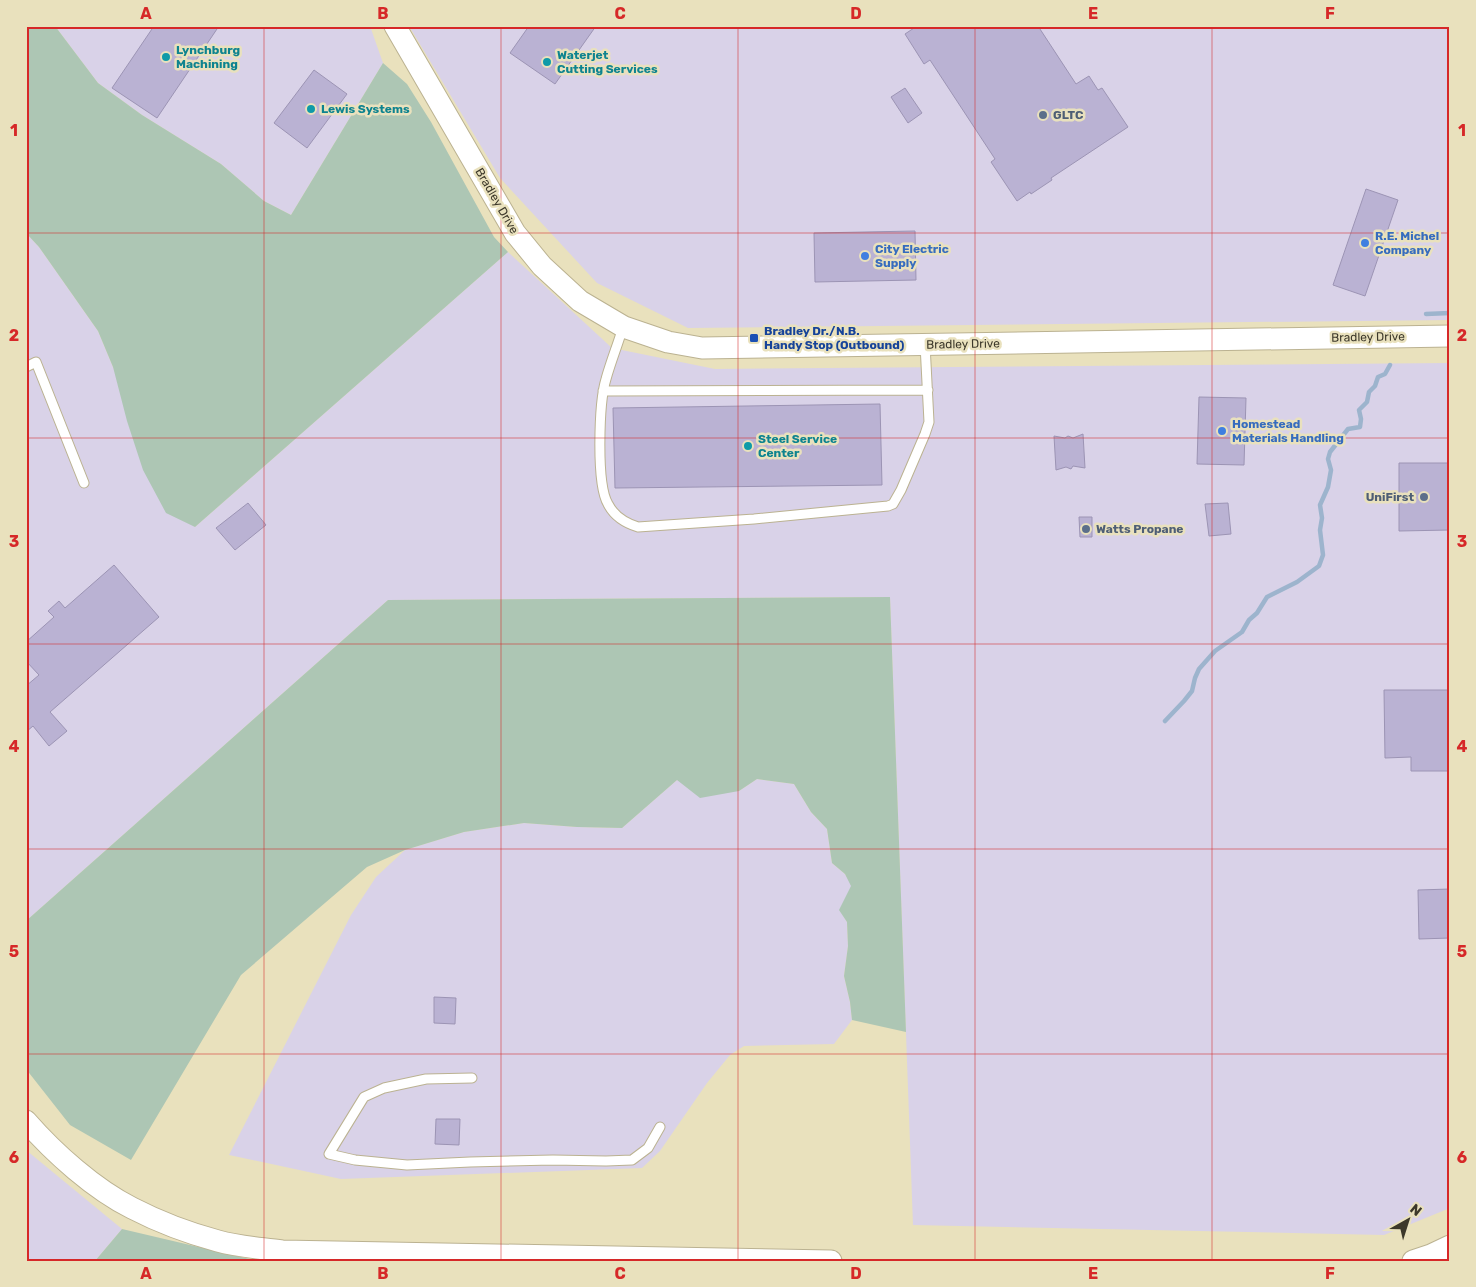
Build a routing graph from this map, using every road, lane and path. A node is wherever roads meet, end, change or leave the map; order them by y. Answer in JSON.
{"nodes":[{"id":1,"x":395,"y":26,"type":"edge"},
{"id":2,"x":624,"y":327,"type":"junction"},
{"id":3,"x":1450,"y":336,"type":"edge"},
{"id":4,"x":925,"y":344,"type":"junction"},
{"id":5,"x":26,"y":367,"type":"edge"},
{"id":6,"x":928,"y":390,"type":"junction"},
{"id":7,"x":604,"y":391,"type":"junction"},
{"id":8,"x":84,"y":483,"type":"dead end"},
{"id":9,"x":472,"y":1078,"type":"dead end"},
{"id":10,"x":26,"y":1120,"type":"edge"},
{"id":11,"x":660,"y":1127,"type":"dead end"},
{"id":12,"x":1450,"y":1246,"type":"edge"},
{"id":13,"x":831,"y":1261,"type":"edge"},
{"id":14,"x":1413,"y":1261,"type":"edge"}],
"edges":[{"from":1,"to":2,"type":"street","name":"Bradley Drive"},
{"from":2,"to":4,"type":"street","name":"Bradley Drive"},
{"from":2,"to":7,"type":"lane"},
{"from":3,"to":4,"type":"street","name":"Bradley Drive"},
{"from":4,"to":6,"type":"lane"},
{"from":5,"to":8,"type":"lane"},
{"from":6,"to":7,"type":"lane"},
{"from":6,"to":7,"type":"lane"},
{"from":9,"to":11,"type":"lane"},
{"from":10,"to":13,"type":"street"},
{"from":12,"to":14,"type":"street"}]}
